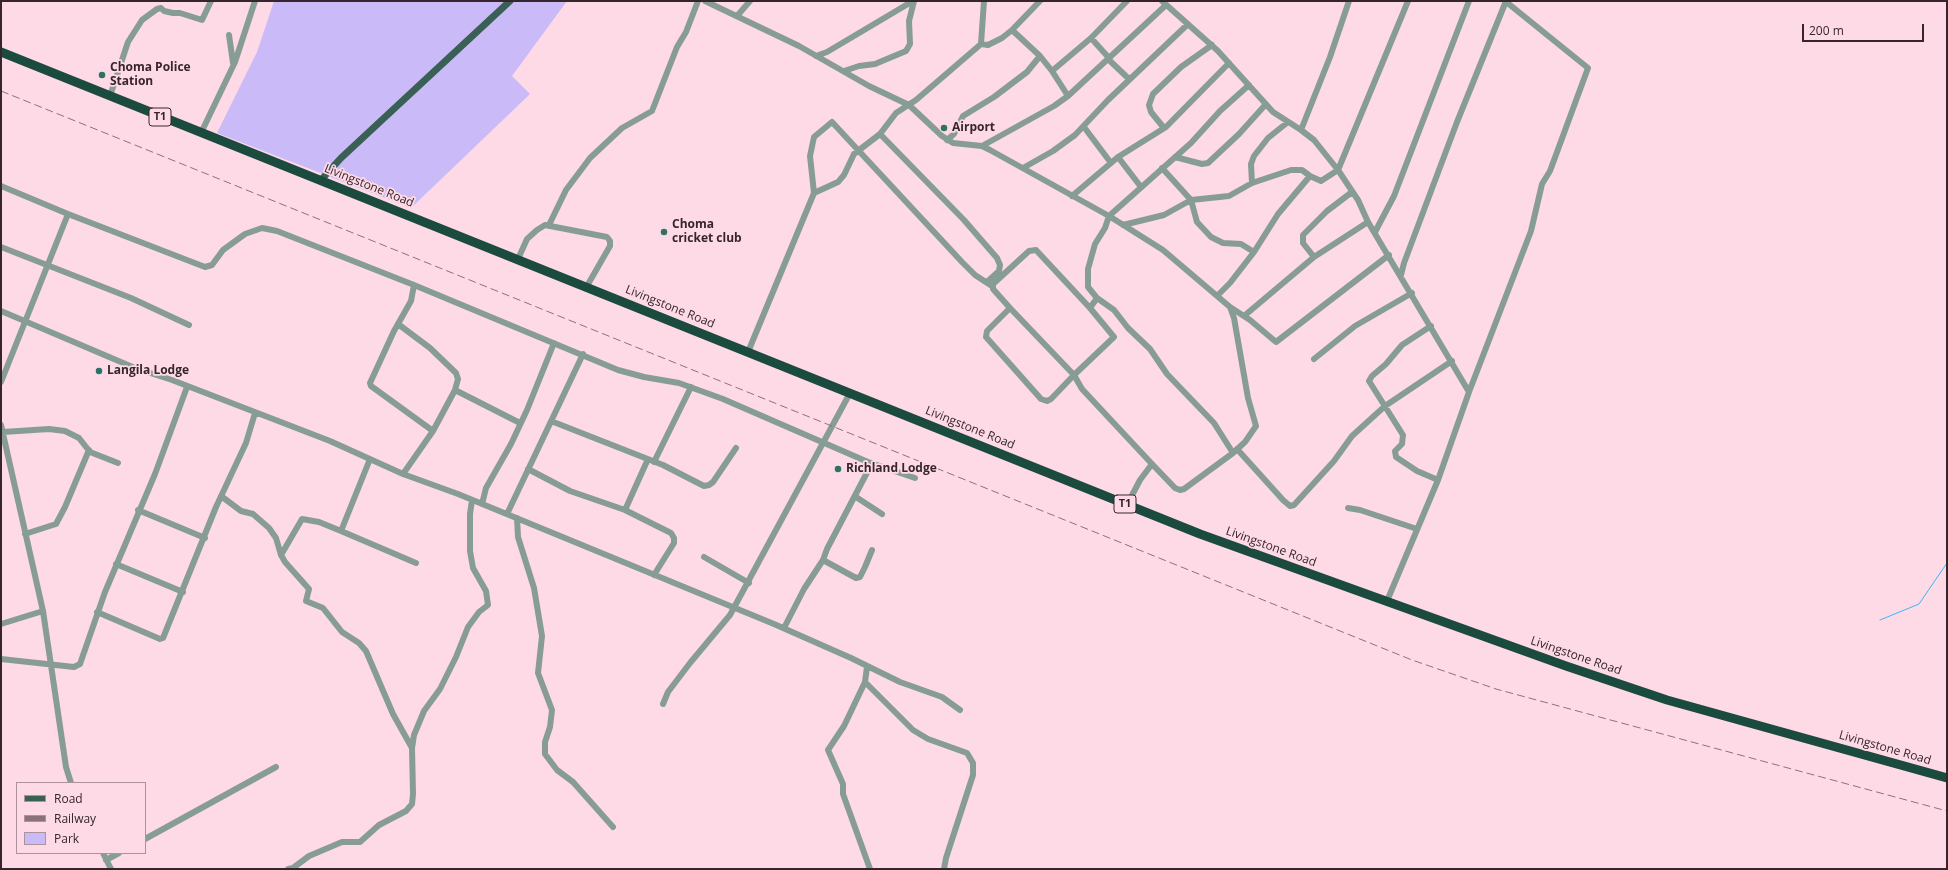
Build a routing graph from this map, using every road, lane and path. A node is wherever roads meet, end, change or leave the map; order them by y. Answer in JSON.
{"nodes":[{"id":1,"x":211,"y":1,"type":"edge"},
{"id":2,"x":255,"y":1,"type":"edge"},
{"id":3,"x":510,"y":1,"type":"edge"},
{"id":4,"x":698,"y":1,"type":"edge"},
{"id":5,"x":705,"y":1,"type":"edge"},
{"id":6,"x":750,"y":1,"type":"edge"},
{"id":7,"x":914,"y":1,"type":"edge"},
{"id":8,"x":984,"y":1,"type":"edge"},
{"id":9,"x":1040,"y":1,"type":"edge"},
{"id":10,"x":1127,"y":1,"type":"edge"},
{"id":11,"x":1349,"y":1,"type":"edge"},
{"id":12,"x":1408,"y":1,"type":"edge"},
{"id":13,"x":1469,"y":1,"type":"edge"},
{"id":14,"x":1506,"y":1,"type":"edge"},
{"id":15,"x":1164,"y":3,"type":"edge"},
{"id":16,"x":737,"y":16,"type":"junction"},
{"id":17,"x":1188,"y":24,"type":"junction"},
{"id":18,"x":1012,"y":30,"type":"junction"},
{"id":19,"x":229,"y":35,"type":"dead end"},
{"id":20,"x":1090,"y":38,"type":"junction"},
{"id":21,"x":981,"y":44,"type":"junction"},
{"id":22,"x":1212,"y":46,"type":"junction"},
{"id":23,"x":1,"y":52,"type":"edge"},
{"id":24,"x":816,"y":56,"type":"junction"},
{"id":25,"x":1040,"y":56,"type":"junction"},
{"id":26,"x":1108,"y":58,"type":"junction"},
{"id":27,"x":1229,"y":63,"type":"junction"},
{"id":28,"x":234,"y":64,"type":"junction"},
{"id":29,"x":844,"y":71,"type":"junction"},
{"id":30,"x":1052,"y":71,"type":"junction"},
{"id":31,"x":1129,"y":79,"type":"junction"},
{"id":32,"x":1249,"y":85,"type":"junction"},
{"id":33,"x":110,"y":96,"type":"junction"},
{"id":34,"x":1068,"y":96,"type":"junction"},
{"id":35,"x":1266,"y":104,"type":"junction"},
{"id":36,"x":909,"y":106,"type":"junction"},
{"id":37,"x":1288,"y":122,"type":"junction"},
{"id":38,"x":1084,"y":127,"type":"junction"},
{"id":39,"x":1164,"y":128,"type":"junction"},
{"id":40,"x":1301,"y":130,"type":"junction"},
{"id":41,"x":201,"y":133,"type":"junction"},
{"id":42,"x":880,"y":134,"type":"junction"},
{"id":43,"x":947,"y":140,"type":"junction"},
{"id":44,"x":982,"y":146,"type":"junction"},
{"id":45,"x":857,"y":151,"type":"junction"},
{"id":46,"x":1118,"y":157,"type":"junction"},
{"id":47,"x":1175,"y":157,"type":"junction"},
{"id":48,"x":1111,"y":163,"type":"junction"},
{"id":49,"x":1023,"y":168,"type":"junction"},
{"id":50,"x":1162,"y":168,"type":"junction"},
{"id":51,"x":1338,"y":170,"type":"junction"},
{"id":52,"x":1310,"y":176,"type":"junction"},
{"id":53,"x":321,"y":180,"type":"junction"},
{"id":54,"x":1252,"y":183,"type":"junction"},
{"id":55,"x":1,"y":186,"type":"edge"},
{"id":56,"x":1141,"y":187,"type":"junction"},
{"id":57,"x":1352,"y":192,"type":"junction"},
{"id":58,"x":814,"y":193,"type":"junction"},
{"id":59,"x":1072,"y":196,"type":"junction"},
{"id":60,"x":1191,"y":200,"type":"junction"},
{"id":61,"x":68,"y":214,"type":"junction"},
{"id":62,"x":1109,"y":216,"type":"junction"},
{"id":63,"x":1368,"y":222,"type":"junction"},
{"id":64,"x":549,"y":225,"type":"junction"},
{"id":65,"x":1123,"y":225,"type":"junction"},
{"id":66,"x":1375,"y":232,"type":"junction"},
{"id":67,"x":1,"y":247,"type":"edge"},
{"id":68,"x":1254,"y":252,"type":"junction"},
{"id":69,"x":1389,"y":255,"type":"junction"},
{"id":70,"x":1314,"y":257,"type":"junction"},
{"id":71,"x":518,"y":259,"type":"junction"},
{"id":72,"x":48,"y":265,"type":"junction"},
{"id":73,"x":1401,"y":275,"type":"junction"},
{"id":74,"x":990,"y":284,"type":"junction"},
{"id":75,"x":414,"y":285,"type":"junction"},
{"id":76,"x":587,"y":286,"type":"junction"},
{"id":77,"x":1412,"y":293,"type":"junction"},
{"id":78,"x":1217,"y":296,"type":"junction"},
{"id":79,"x":1097,"y":298,"type":"junction"},
{"id":80,"x":1230,"y":307,"type":"junction"},
{"id":81,"x":1010,"y":308,"type":"junction"},
{"id":82,"x":1090,"y":308,"type":"junction"},
{"id":83,"x":1,"y":311,"type":"edge"},
{"id":84,"x":1244,"y":316,"type":"junction"},
{"id":85,"x":25,"y":321,"type":"junction"},
{"id":86,"x":398,"y":324,"type":"junction"},
{"id":87,"x":189,"y":325,"type":"dead end"},
{"id":88,"x":1431,"y":326,"type":"junction"},
{"id":89,"x":554,"y":342,"type":"junction"},
{"id":90,"x":748,"y":352,"type":"junction"},
{"id":91,"x":583,"y":354,"type":"junction"},
{"id":92,"x":1314,"y":359,"type":"dead end"},
{"id":93,"x":1452,"y":361,"type":"junction"},
{"id":94,"x":1074,"y":375,"type":"junction"},
{"id":95,"x":1,"y":382,"type":"edge"},
{"id":96,"x":187,"y":387,"type":"junction"},
{"id":97,"x":691,"y":387,"type":"junction"},
{"id":98,"x":455,"y":390,"type":"junction"},
{"id":99,"x":850,"y":392,"type":"junction"},
{"id":100,"x":1469,"y":392,"type":"junction"},
{"id":101,"x":1385,"y":406,"type":"junction"},
{"id":102,"x":255,"y":413,"type":"junction"},
{"id":103,"x":551,"y":421,"type":"junction"},
{"id":104,"x":520,"y":423,"type":"junction"},
{"id":105,"x":1,"y":425,"type":"edge"},
{"id":106,"x":432,"y":431,"type":"junction"},
{"id":107,"x":3,"y":432,"type":"junction"},
{"id":108,"x":823,"y":442,"type":"junction"},
{"id":109,"x":736,"y":448,"type":"dead end"},
{"id":110,"x":89,"y":450,"type":"junction"},
{"id":111,"x":1235,"y":451,"type":"junction"},
{"id":112,"x":370,"y":459,"type":"junction"},
{"id":113,"x":651,"y":461,"type":"junction"},
{"id":114,"x":118,"y":463,"type":"dead end"},
{"id":115,"x":872,"y":463,"type":"junction"},
{"id":116,"x":1152,"y":464,"type":"junction"},
{"id":117,"x":528,"y":469,"type":"junction"},
{"id":118,"x":403,"y":474,"type":"junction"},
{"id":119,"x":915,"y":478,"type":"dead end"},
{"id":120,"x":1438,"y":480,"type":"junction"},
{"id":121,"x":221,"y":496,"type":"junction"},
{"id":122,"x":856,"y":496,"type":"junction"},
{"id":123,"x":472,"y":500,"type":"junction"},
{"id":124,"x":482,"y":504,"type":"junction"},
{"id":125,"x":1127,"y":505,"type":"junction"},
{"id":126,"x":1348,"y":508,"type":"dead end"},
{"id":127,"x":138,"y":510,"type":"junction"},
{"id":128,"x":625,"y":510,"type":"junction"},
{"id":129,"x":506,"y":514,"type":"junction"},
{"id":130,"x":882,"y":514,"type":"dead end"},
{"id":131,"x":517,"y":518,"type":"junction"},
{"id":132,"x":1417,"y":529,"type":"junction"},
{"id":133,"x":341,"y":531,"type":"junction"},
{"id":134,"x":26,"y":534,"type":"junction"},
{"id":135,"x":205,"y":538,"type":"junction"},
{"id":136,"x":872,"y":550,"type":"dead end"},
{"id":137,"x":281,"y":555,"type":"junction"},
{"id":138,"x":704,"y":557,"type":"dead end"},
{"id":139,"x":823,"y":560,"type":"junction"},
{"id":140,"x":416,"y":563,"type":"dead end"},
{"id":141,"x":116,"y":564,"type":"junction"},
{"id":142,"x":654,"y":575,"type":"junction"},
{"id":143,"x":749,"y":583,"type":"junction"},
{"id":144,"x":183,"y":592,"type":"junction"},
{"id":145,"x":1387,"y":601,"type":"junction"},
{"id":146,"x":734,"y":608,"type":"junction"},
{"id":147,"x":43,"y":611,"type":"junction"},
{"id":148,"x":97,"y":612,"type":"junction"},
{"id":149,"x":1,"y":624,"type":"edge"},
{"id":150,"x":784,"y":628,"type":"junction"},
{"id":151,"x":1,"y":659,"type":"edge"},
{"id":152,"x":51,"y":664,"type":"junction"},
{"id":153,"x":867,"y":667,"type":"junction"},
{"id":154,"x":865,"y":682,"type":"junction"},
{"id":155,"x":663,"y":704,"type":"dead end"},
{"id":156,"x":960,"y":710,"type":"dead end"},
{"id":157,"x":412,"y":748,"type":"junction"},
{"id":158,"x":276,"y":767,"type":"dead end"},
{"id":159,"x":1947,"y":778,"type":"edge"},
{"id":160,"x":71,"y":782,"type":"edge"},
{"id":161,"x":613,"y":827,"type":"dead end"},
{"id":162,"x":146,"y":838,"type":"edge"},
{"id":163,"x":103,"y":854,"type":"edge"},
{"id":164,"x":118,"y":854,"type":"edge"},
{"id":165,"x":106,"y":860,"type":"junction"},
{"id":166,"x":111,"y":869,"type":"edge"},
{"id":167,"x":288,"y":869,"type":"edge"},
{"id":168,"x":870,"y":869,"type":"edge"},
{"id":169,"x":944,"y":869,"type":"edge"}],
"edges":[{"from":1,"to":33,"type":"street"},
{"from":2,"to":28,"type":"street"},
{"from":3,"to":53,"type":"main road"},
{"from":4,"to":64,"type":"street"},
{"from":5,"to":16,"type":"street"},
{"from":6,"to":16,"type":"street"},
{"from":7,"to":24,"type":"street"},
{"from":7,"to":29,"type":"street"},
{"from":8,"to":21,"type":"street"},
{"from":9,"to":18,"type":"street"},
{"from":10,"to":20,"type":"street"},
{"from":11,"to":40,"type":"street"},
{"from":12,"to":51,"type":"street"},
{"from":13,"to":66,"type":"street"},
{"from":14,"to":73,"type":"street"},
{"from":14,"to":100,"type":"street"},
{"from":15,"to":17,"type":"street"},
{"from":15,"to":26,"type":"street"},
{"from":16,"to":24,"type":"street"},
{"from":17,"to":22,"type":"street"},
{"from":17,"to":31,"type":"street"},
{"from":18,"to":21,"type":"street"},
{"from":18,"to":25,"type":"street"},
{"from":19,"to":28,"type":"street"},
{"from":20,"to":26,"type":"street"},
{"from":20,"to":30,"type":"street"},
{"from":21,"to":36,"type":"street"},
{"from":22,"to":27,"type":"street"},
{"from":22,"to":39,"type":"street"},
{"from":23,"to":33,"type":"highway","name":"Livingstone Road","number":"T1"},
{"from":24,"to":29,"type":"street"},
{"from":25,"to":30,"type":"street"},
{"from":25,"to":43,"type":"street"},
{"from":26,"to":31,"type":"street"},
{"from":26,"to":34,"type":"street"},
{"from":27,"to":32,"type":"street"},
{"from":27,"to":39,"type":"street"},
{"from":28,"to":41,"type":"street"},
{"from":29,"to":36,"type":"street"},
{"from":30,"to":34,"type":"street"},
{"from":31,"to":38,"type":"street"},
{"from":32,"to":35,"type":"street"},
{"from":32,"to":47,"type":"street"},
{"from":33,"to":41,"type":"highway","name":"Livingstone Road","number":"T1"},
{"from":34,"to":44,"type":"street"},
{"from":35,"to":37,"type":"street"},
{"from":35,"to":47,"type":"street"},
{"from":36,"to":42,"type":"street"},
{"from":36,"to":43,"type":"street"},
{"from":37,"to":40,"type":"street"},
{"from":37,"to":54,"type":"street"},
{"from":38,"to":48,"type":"street"},
{"from":38,"to":49,"type":"street"},
{"from":39,"to":46,"type":"street"},
{"from":40,"to":51,"type":"street"},
{"from":41,"to":53,"type":"highway","name":"Livingstone Road","number":"T1"},
{"from":42,"to":45,"type":"street"},
{"from":42,"to":74,"type":"street"},
{"from":43,"to":44,"type":"street"},
{"from":44,"to":49,"type":"street"},
{"from":45,"to":58,"type":"street"},
{"from":45,"to":58,"type":"street"},
{"from":45,"to":74,"type":"street"},
{"from":46,"to":48,"type":"street"},
{"from":46,"to":56,"type":"street"},
{"from":47,"to":50,"type":"street"},
{"from":48,"to":59,"type":"street"},
{"from":49,"to":59,"type":"street"},
{"from":50,"to":56,"type":"street"},
{"from":50,"to":60,"type":"street"},
{"from":51,"to":52,"type":"street"},
{"from":51,"to":57,"type":"street"},
{"from":52,"to":54,"type":"street"},
{"from":52,"to":68,"type":"street"},
{"from":53,"to":71,"type":"highway","name":"Livingstone Road","number":"T1"},
{"from":54,"to":60,"type":"street"},
{"from":55,"to":61,"type":"street"},
{"from":56,"to":62,"type":"street"},
{"from":57,"to":63,"type":"street"},
{"from":57,"to":70,"type":"street"},
{"from":58,"to":90,"type":"street"},
{"from":59,"to":62,"type":"street"},
{"from":60,"to":65,"type":"street"},
{"from":60,"to":68,"type":"street"},
{"from":61,"to":72,"type":"street"},
{"from":61,"to":75,"type":"street"},
{"from":62,"to":65,"type":"street"},
{"from":62,"to":79,"type":"street"},
{"from":63,"to":66,"type":"street"},
{"from":63,"to":70,"type":"street"},
{"from":64,"to":71,"type":"street"},
{"from":64,"to":76,"type":"street"},
{"from":65,"to":78,"type":"street"},
{"from":66,"to":69,"type":"street"},
{"from":67,"to":72,"type":"street"},
{"from":68,"to":78,"type":"street"},
{"from":69,"to":73,"type":"street"},
{"from":69,"to":84,"type":"street"},
{"from":70,"to":84,"type":"street"},
{"from":71,"to":76,"type":"highway","name":"Livingstone Road","number":"T1"},
{"from":72,"to":85,"type":"street"},
{"from":72,"to":87,"type":"street"},
{"from":73,"to":77,"type":"street"},
{"from":74,"to":81,"type":"street"},
{"from":74,"to":82,"type":"street"},
{"from":75,"to":86,"type":"street"},
{"from":75,"to":89,"type":"street"},
{"from":76,"to":90,"type":"highway","name":"Livingstone Road","number":"T1"},
{"from":77,"to":88,"type":"street"},
{"from":77,"to":92,"type":"street"},
{"from":78,"to":80,"type":"street"},
{"from":79,"to":82,"type":"street"},
{"from":79,"to":111,"type":"street"},
{"from":80,"to":84,"type":"street"},
{"from":80,"to":111,"type":"street"},
{"from":81,"to":94,"type":"street"},
{"from":81,"to":94,"type":"street"},
{"from":82,"to":94,"type":"street"},
{"from":83,"to":85,"type":"street"},
{"from":85,"to":95,"type":"street"},
{"from":85,"to":96,"type":"street"},
{"from":86,"to":98,"type":"street"},
{"from":86,"to":106,"type":"street"},
{"from":88,"to":93,"type":"street"},
{"from":88,"to":101,"type":"street"},
{"from":89,"to":91,"type":"street"},
{"from":89,"to":104,"type":"street"},
{"from":90,"to":99,"type":"highway","name":"Livingstone Road","number":"T1"},
{"from":91,"to":97,"type":"street"},
{"from":91,"to":103,"type":"street"},
{"from":93,"to":100,"type":"street"},
{"from":93,"to":101,"type":"street"},
{"from":94,"to":116,"type":"street"},
{"from":96,"to":102,"type":"street"},
{"from":96,"to":127,"type":"street"},
{"from":97,"to":108,"type":"street"},
{"from":97,"to":113,"type":"street"},
{"from":98,"to":104,"type":"street"},
{"from":98,"to":106,"type":"street"},
{"from":99,"to":108,"type":"street"},
{"from":99,"to":125,"type":"highway","name":"Livingstone Road","number":"T1"},
{"from":100,"to":120,"type":"street"},
{"from":101,"to":111,"type":"street"},
{"from":101,"to":120,"type":"street"},
{"from":102,"to":112,"type":"street"},
{"from":102,"to":121,"type":"street"},
{"from":103,"to":113,"type":"street"},
{"from":103,"to":117,"type":"street"},
{"from":104,"to":124,"type":"street"},
{"from":105,"to":107,"type":"street"},
{"from":106,"to":118,"type":"street"},
{"from":107,"to":110,"type":"street"},
{"from":107,"to":134,"type":"street"},
{"from":108,"to":115,"type":"street"},
{"from":108,"to":143,"type":"street"},
{"from":109,"to":113,"type":"street"},
{"from":110,"to":114,"type":"street"},
{"from":110,"to":134,"type":"street"},
{"from":111,"to":116,"type":"street"},
{"from":112,"to":118,"type":"street"},
{"from":112,"to":133,"type":"street"},
{"from":113,"to":128,"type":"street"},
{"from":115,"to":119,"type":"street"},
{"from":115,"to":122,"type":"street"},
{"from":116,"to":125,"type":"street"},
{"from":117,"to":128,"type":"street"},
{"from":117,"to":129,"type":"street"},
{"from":118,"to":123,"type":"street"},
{"from":120,"to":132,"type":"street"},
{"from":121,"to":135,"type":"street"},
{"from":121,"to":137,"type":"street"},
{"from":122,"to":130,"type":"street"},
{"from":122,"to":139,"type":"street"},
{"from":123,"to":124,"type":"street"},
{"from":123,"to":157,"type":"street"},
{"from":124,"to":129,"type":"street"},
{"from":125,"to":145,"type":"highway","name":"Livingstone Road","number":"T1"},
{"from":126,"to":132,"type":"street"},
{"from":127,"to":135,"type":"street"},
{"from":127,"to":141,"type":"street"},
{"from":128,"to":142,"type":"street"},
{"from":129,"to":131,"type":"street"},
{"from":131,"to":142,"type":"street"},
{"from":131,"to":161,"type":"street"},
{"from":132,"to":145,"type":"street"},
{"from":133,"to":137,"type":"street"},
{"from":133,"to":140,"type":"street"},
{"from":134,"to":147,"type":"street"},
{"from":135,"to":144,"type":"street"},
{"from":136,"to":139,"type":"street"},
{"from":137,"to":157,"type":"street"},
{"from":138,"to":143,"type":"street"},
{"from":139,"to":150,"type":"street"},
{"from":141,"to":144,"type":"street"},
{"from":141,"to":148,"type":"street"},
{"from":142,"to":146,"type":"street"},
{"from":143,"to":146,"type":"street"},
{"from":144,"to":148,"type":"street"},
{"from":145,"to":159,"type":"highway","name":"Livingstone Road","number":"T1"},
{"from":146,"to":150,"type":"street"},
{"from":146,"to":155,"type":"street"},
{"from":147,"to":149,"type":"street"},
{"from":147,"to":152,"type":"street"},
{"from":148,"to":152,"type":"street"},
{"from":150,"to":153,"type":"street"},
{"from":151,"to":152,"type":"street"},
{"from":152,"to":160,"type":"street"},
{"from":153,"to":154,"type":"street"},
{"from":153,"to":156,"type":"street"},
{"from":154,"to":168,"type":"street"},
{"from":154,"to":169,"type":"street"},
{"from":157,"to":167,"type":"street"},
{"from":158,"to":162,"type":"street"},
{"from":163,"to":165,"type":"street"},
{"from":164,"to":165,"type":"street"},
{"from":165,"to":166,"type":"street"}]}
